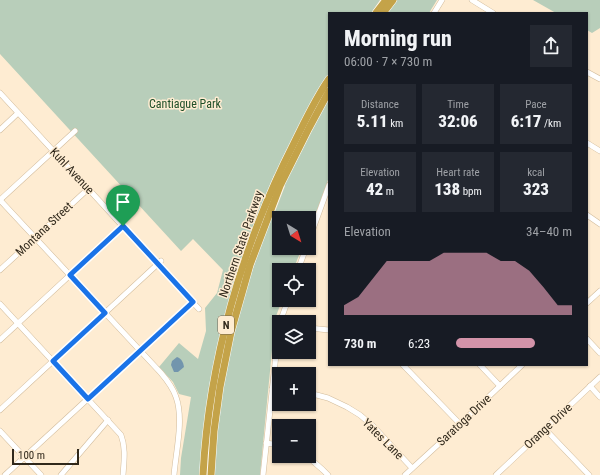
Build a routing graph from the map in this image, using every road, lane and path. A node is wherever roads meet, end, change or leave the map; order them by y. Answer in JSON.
{"nodes":[{"id":1,"x":386,"y":0,"type":"edge"},
{"id":2,"x":393,"y":0,"type":"edge"},
{"id":3,"x":442,"y":0,"type":"edge"},
{"id":4,"x":472,"y":0,"type":"edge"},
{"id":5,"x":377,"y":12,"type":"edge"},
{"id":6,"x":385,"y":12,"type":"edge"},
{"id":7,"x":435,"y":12,"type":"edge"},
{"id":8,"x":491,"y":12,"type":"edge"},
{"id":9,"x":588,"y":73,"type":"edge"},
{"id":10,"x":600,"y":79,"type":"edge"},
{"id":11,"x":328,"y":81,"type":"edge"},
{"id":12,"x":0,"y":93,"type":"edge"},
{"id":13,"x":328,"y":93,"type":"edge"},
{"id":14,"x":18,"y":113,"type":"junction"},
{"id":15,"x":0,"y":130,"type":"edge"},
{"id":16,"x":75,"y":131,"type":"dead end"},
{"id":17,"x":588,"y":144,"type":"edge"},
{"id":18,"x":53,"y":151,"type":"junction"},
{"id":19,"x":600,"y":151,"type":"edge"},
{"id":20,"x":286,"y":166,"type":"junction"},
{"id":21,"x":278,"y":184,"type":"junction"},
{"id":22,"x":328,"y":187,"type":"edge"},
{"id":23,"x":88,"y":189,"type":"junction"},
{"id":24,"x":0,"y":200,"type":"edge"},
{"id":25,"x":588,"y":216,"type":"edge"},
{"id":26,"x":316,"y":220,"type":"edge"},
{"id":27,"x":600,"y":224,"type":"edge"},
{"id":28,"x":123,"y":226,"type":"junction"},
{"id":29,"x":35,"y":238,"type":"junction"},
{"id":30,"x":159,"y":263,"type":"junction"},
{"id":31,"x":0,"y":270,"type":"edge"},
{"id":32,"x":70,"y":275,"type":"junction"},
{"id":33,"x":600,"y":291,"type":"edge"},
{"id":34,"x":588,"y":301,"type":"edge"},
{"id":35,"x":193,"y":302,"type":"junction"},
{"id":36,"x":0,"y":304,"type":"edge"},
{"id":37,"x":199,"y":309,"type":"dead end"},
{"id":38,"x":105,"y":313,"type":"junction"},
{"id":39,"x":18,"y":324,"type":"junction"},
{"id":40,"x":316,"y":329,"type":"edge"},
{"id":41,"x":328,"y":330,"type":"edge"},
{"id":42,"x":0,"y":340,"type":"edge"},
{"id":43,"x":588,"y":340,"type":"edge"},
{"id":44,"x":140,"y":351,"type":"junction"},
{"id":45,"x":600,"y":353,"type":"edge"},
{"id":46,"x":53,"y":361,"type":"junction"},
{"id":47,"x":404,"y":366,"type":"edge"},
{"id":48,"x":481,"y":366,"type":"edge"},
{"id":49,"x":521,"y":366,"type":"edge"},
{"id":50,"x":600,"y":377,"type":"edge"},
{"id":51,"x":500,"y":386,"type":"junction"},
{"id":52,"x":590,"y":386,"type":"junction"},
{"id":53,"x":272,"y":388,"type":"edge"},
{"id":54,"x":316,"y":395,"type":"edge"},
{"id":55,"x":600,"y":397,"type":"edge"},
{"id":56,"x":88,"y":399,"type":"junction"},
{"id":57,"x":0,"y":410,"type":"edge"},
{"id":58,"x":108,"y":420,"type":"junction"},
{"id":59,"x":460,"y":424,"type":"junction"},
{"id":60,"x":545,"y":429,"type":"junction"},
{"id":61,"x":0,"y":431,"type":"edge"},
{"id":62,"x":266,"y":443,"type":"junction"},
{"id":63,"x":272,"y":444,"type":"edge"},
{"id":64,"x":24,"y":457,"type":"junction"},
{"id":65,"x":315,"y":463,"type":"edge"},
{"id":66,"x":412,"y":468,"type":"junction"},
{"id":67,"x":500,"y":474,"type":"edge"},
{"id":68,"x":5,"y":475,"type":"edge"},
{"id":69,"x":41,"y":475,"type":"edge"},
{"id":70,"x":62,"y":475,"type":"edge"},
{"id":71,"x":122,"y":475,"type":"edge"},
{"id":72,"x":174,"y":475,"type":"edge"},
{"id":73,"x":203,"y":475,"type":"edge"},
{"id":74,"x":211,"y":475,"type":"edge"},
{"id":75,"x":263,"y":475,"type":"edge"},
{"id":76,"x":328,"y":475,"type":"edge"},
{"id":77,"x":405,"y":475,"type":"edge"},
{"id":78,"x":589,"y":475,"type":"edge"}],
"edges":[{"from":1,"to":5,"type":"highway"},
{"from":2,"to":6,"type":"highway"},
{"from":3,"to":7,"type":"street"},
{"from":4,"to":8,"type":"street"},
{"from":9,"to":10,"type":"street"},
{"from":11,"to":20,"type":"highway","name":"Northern State Parkway","number":"N"},
{"from":12,"to":14,"type":"street","name":"Kuhl Avenue"},
{"from":13,"to":20,"type":"highway","name":"Northern State Parkway","number":"N"},
{"from":14,"to":15,"type":"street"},
{"from":14,"to":18,"type":"street","name":"Kuhl Avenue"},
{"from":16,"to":18,"type":"street"},
{"from":17,"to":19,"type":"street"},
{"from":18,"to":23,"type":"street","name":"Kuhl Avenue"},
{"from":18,"to":24,"type":"street"},
{"from":20,"to":21,"type":"highway","name":"Northern State Parkway","number":"N"},
{"from":21,"to":73,"type":"highway","name":"Northern State Parkway","number":"N"},
{"from":21,"to":74,"type":"highway","name":"Northern State Parkway","number":"N"},
{"from":22,"to":26,"type":"street"},
{"from":23,"to":28,"type":"street","name":"Kuhl Avenue"},
{"from":23,"to":29,"type":"street","name":"Montana Street"},
{"from":24,"to":29,"type":"street"},
{"from":25,"to":27,"type":"street"},
{"from":28,"to":30,"type":"street","name":"Kuhl Avenue"},
{"from":28,"to":32,"type":"street"},
{"from":29,"to":31,"type":"street","name":"Montana Street"},
{"from":29,"to":32,"type":"street"},
{"from":30,"to":35,"type":"street","name":"Kuhl Avenue"},
{"from":30,"to":38,"type":"street"},
{"from":32,"to":38,"type":"street"},
{"from":32,"to":39,"type":"street"},
{"from":33,"to":34,"type":"street"},
{"from":35,"to":37,"type":"street","name":"Kuhl Avenue"},
{"from":35,"to":44,"type":"street"},
{"from":36,"to":39,"type":"street"},
{"from":38,"to":44,"type":"street"},
{"from":38,"to":46,"type":"street"},
{"from":39,"to":42,"type":"street"},
{"from":39,"to":46,"type":"street"},
{"from":40,"to":41,"type":"street"},
{"from":43,"to":45,"type":"street"},
{"from":44,"to":56,"type":"street"},
{"from":44,"to":72,"type":"street"},
{"from":46,"to":56,"type":"street"},
{"from":46,"to":57,"type":"street"},
{"from":47,"to":59,"type":"street"},
{"from":48,"to":51,"type":"street"},
{"from":49,"to":51,"type":"street","name":"Saratoga Drive"},
{"from":50,"to":52,"type":"street","name":"Orange Drive"},
{"from":51,"to":59,"type":"street","name":"Saratoga Drive"},
{"from":52,"to":55,"type":"street"},
{"from":52,"to":60,"type":"street","name":"Orange Drive"},
{"from":53,"to":62,"type":"street"},
{"from":54,"to":66,"type":"street","name":"Yates Lane"},
{"from":56,"to":58,"type":"street"},
{"from":56,"to":64,"type":"street"},
{"from":58,"to":70,"type":"street"},
{"from":58,"to":71,"type":"street"},
{"from":59,"to":66,"type":"street","name":"Saratoga Drive"},
{"from":60,"to":67,"type":"street","name":"Orange Drive"},
{"from":60,"to":78,"type":"street"},
{"from":61,"to":64,"type":"street"},
{"from":62,"to":63,"type":"street"},
{"from":62,"to":75,"type":"street"},
{"from":64,"to":68,"type":"street"},
{"from":64,"to":69,"type":"street"},
{"from":65,"to":76,"type":"street"},
{"from":66,"to":77,"type":"street","name":"Saratoga Drive"}]}
